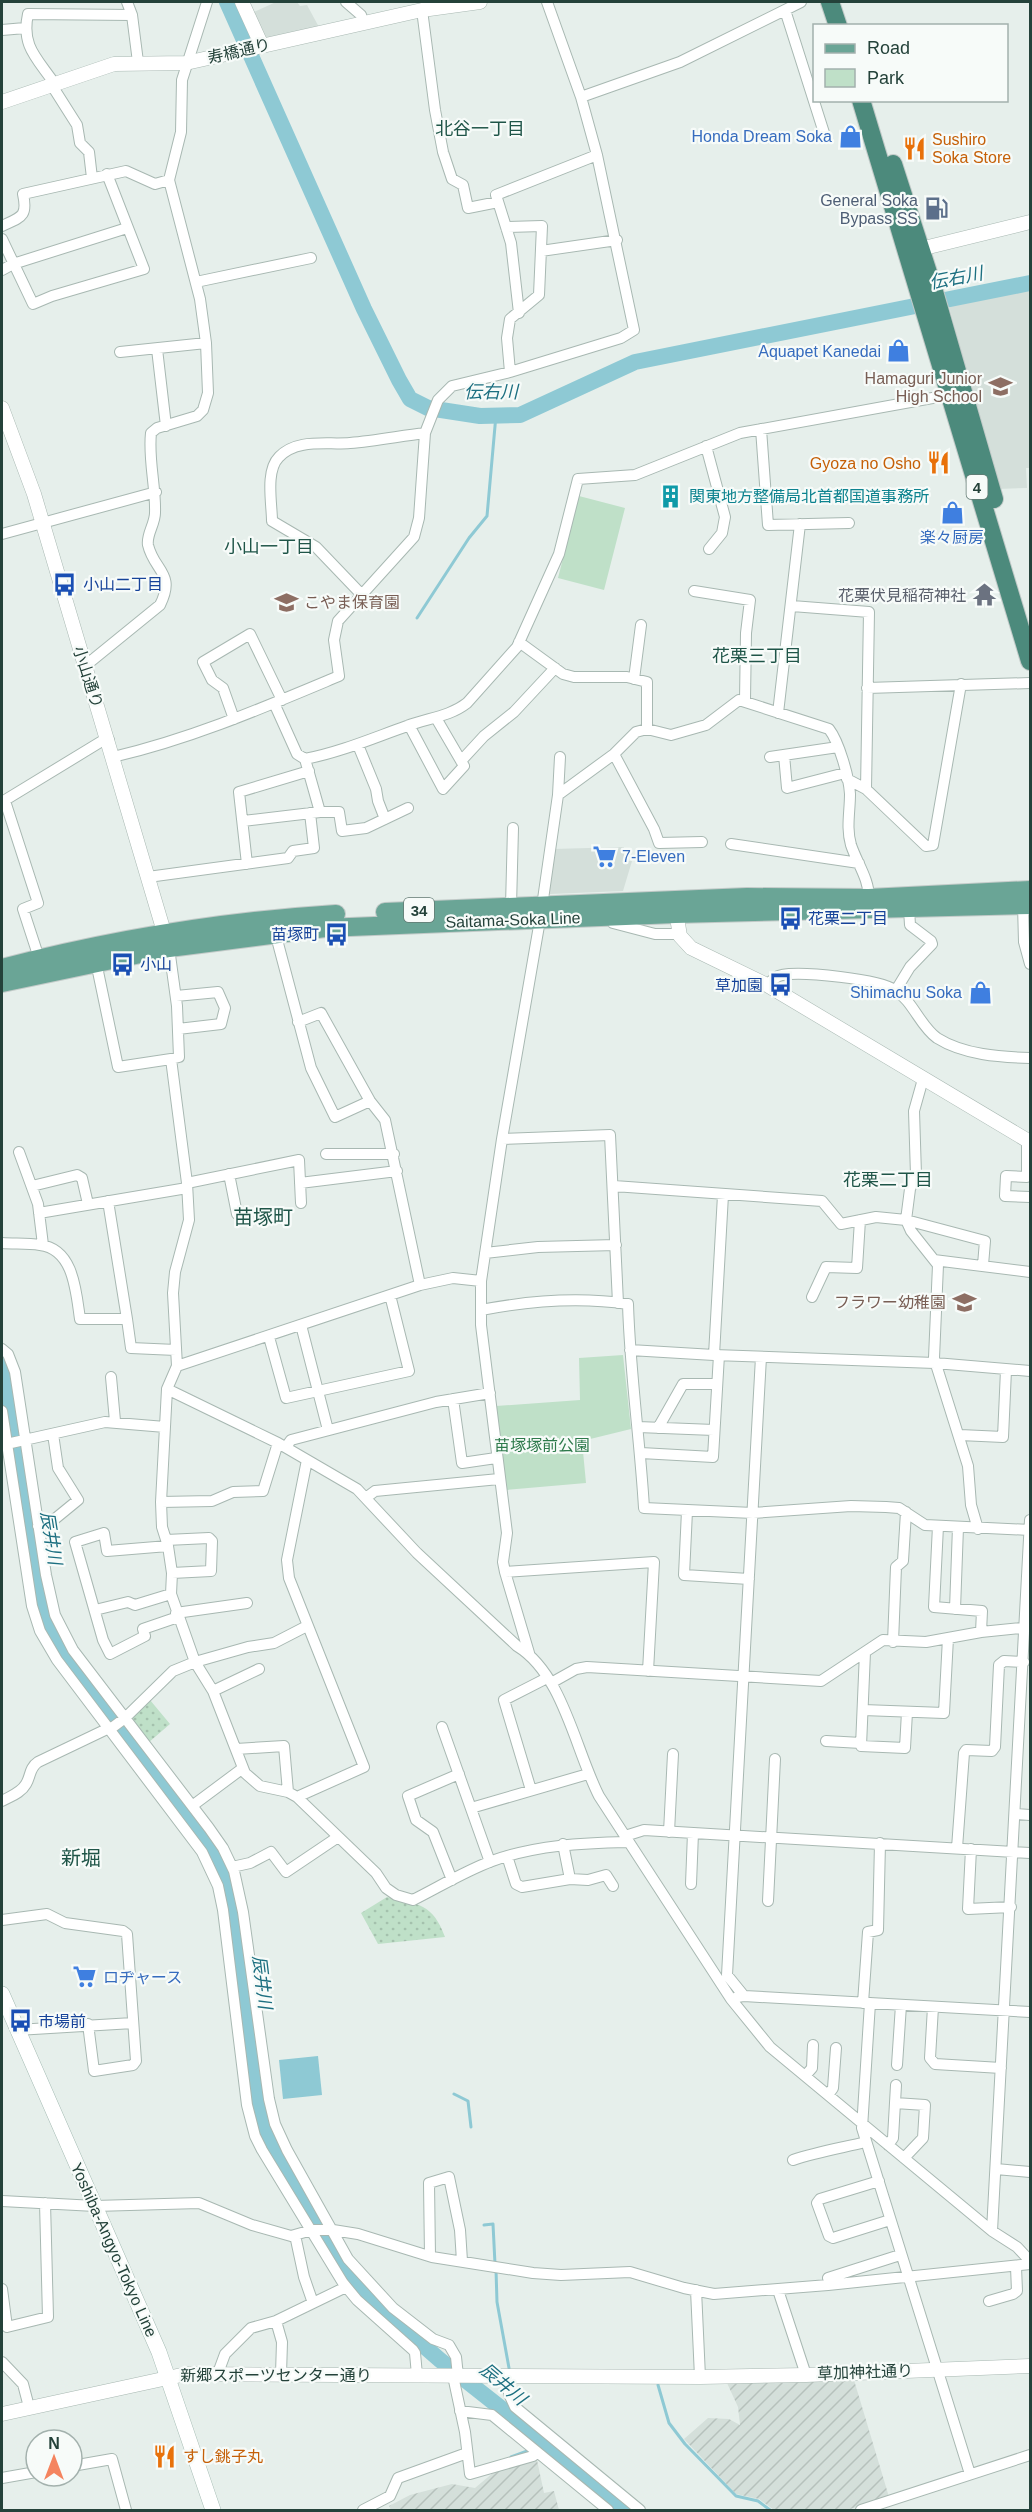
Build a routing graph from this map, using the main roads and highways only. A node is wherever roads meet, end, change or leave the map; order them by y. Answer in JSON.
{"nodes":[{"id":1,"x":830,"y":2,"type":"edge"},
{"id":2,"x":843,"y":2,"type":"edge"},
{"id":3,"x":837,"y":24,"type":"edge"},
{"id":4,"x":849,"y":24,"type":"edge"},
{"id":5,"x":862,"y":102,"type":"edge"},
{"id":6,"x":874,"y":102,"type":"edge"},
{"id":7,"x":914,"y":251,"type":"junction"},
{"id":8,"x":931,"y":311,"type":"junction"},
{"id":9,"x":1030,"y":621,"type":"edge"},
{"id":10,"x":1030,"y":661,"type":"edge"},
{"id":11,"x":1028,"y":900,"type":"edge"},
{"id":12,"x":675,"y":907,"type":"junction"},
{"id":13,"x":541,"y":912,"type":"junction"},
{"id":14,"x":167,"y":941,"type":"junction"},
{"id":15,"x":2,"y":968,"type":"edge"},
{"id":16,"x":2,"y":983,"type":"edge"},
{"id":17,"x":2,"y":1994,"type":"edge"},
{"id":18,"x":213,"y":2511,"type":"edge"}],
"edges":[{"from":1,"to":3,"type":"highway"},
{"from":2,"to":4,"type":"highway"},
{"from":5,"to":7,"type":"highway","number":"4"},
{"from":6,"to":7,"type":"highway","number":"4"},
{"from":7,"to":8,"type":"highway","number":"4"},
{"from":8,"to":9,"type":"highway","number":"4"},
{"from":8,"to":10,"type":"highway","number":"4"},
{"from":11,"to":12,"type":"main road","name":"Saitama-Soka Line","number":"34"},
{"from":11,"to":12,"type":"main road","name":"Saitama-Soka Line","number":"34"},
{"from":12,"to":13,"type":"main road","name":"Saitama-Soka Line","number":"34"},
{"from":12,"to":13,"type":"main road","name":"Saitama-Soka Line","number":"34"},
{"from":13,"to":14,"type":"main road","name":"Saitama-Soka Line","number":"34"},
{"from":13,"to":14,"type":"main road","name":"Saitama-Soka Line","number":"34"},
{"from":14,"to":15,"type":"main road","name":"Saitama-Soka Line","number":"34"},
{"from":14,"to":16,"type":"main road","name":"Saitama-Soka Line","number":"34"},
{"from":17,"to":18,"type":"main road","name":"Yoshiba-Angyo-Tokyo Line"}]}
